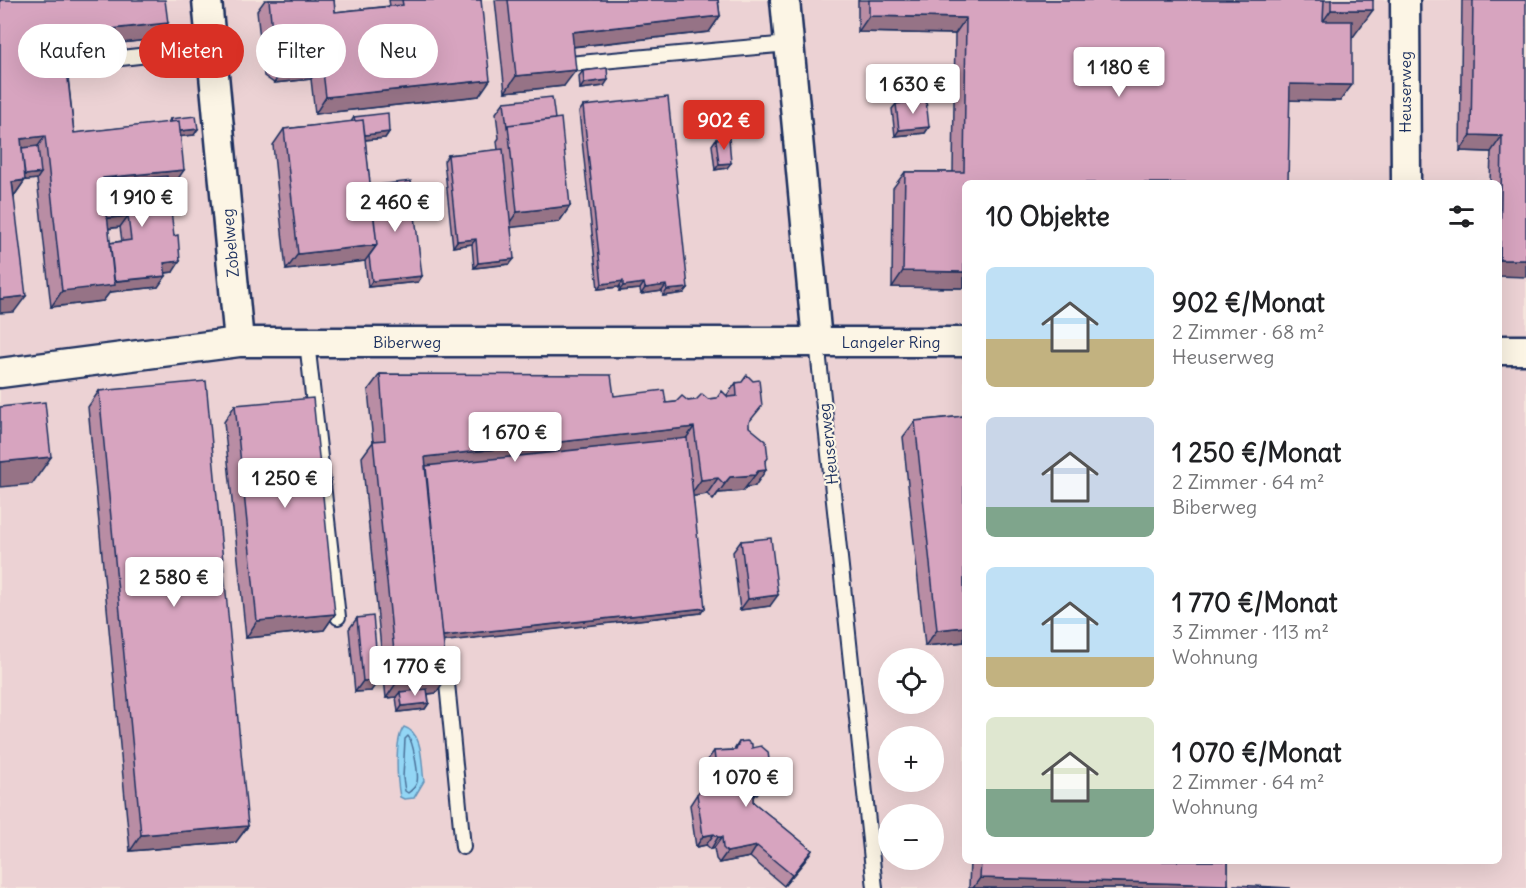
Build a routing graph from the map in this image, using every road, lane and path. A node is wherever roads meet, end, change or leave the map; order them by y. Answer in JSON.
{"nodes":[{"id":1,"x":207,"y":0,"type":"edge"},
{"id":2,"x":785,"y":0,"type":"edge"},
{"id":3,"x":1405,"y":0,"type":"edge"},
{"id":4,"x":210,"y":24,"type":"edge"},
{"id":5,"x":789,"y":44,"type":"junction"},
{"id":6,"x":569,"y":64,"type":"edge"},
{"id":7,"x":215,"y":78,"type":"edge"},
{"id":8,"x":1406,"y":180,"type":"edge"},
{"id":9,"x":817,"y":341,"type":"junction"},
{"id":10,"x":239,"y":342,"type":"junction"},
{"id":11,"x":307,"y":342,"type":"junction"},
{"id":12,"x":962,"y":342,"type":"edge"},
{"id":13,"x":1502,"y":350,"type":"edge"},
{"id":14,"x":1526,"y":350,"type":"edge"},
{"id":15,"x":0,"y":373,"type":"edge"},
{"id":16,"x":338,"y":617,"type":"dead end"},
{"id":17,"x":446,"y":673,"type":"edge"},
{"id":18,"x":464,"y":847,"type":"dead end"},
{"id":19,"x":875,"y":888,"type":"edge"}],
"edges":[{"from":1,"to":4,"type":"street","name":"Zobelweg"},
{"from":2,"to":5,"type":"street","name":"Heuserweg"},
{"from":3,"to":8,"type":"street","name":"Heuserweg"},
{"from":5,"to":6,"type":"lane"},
{"from":5,"to":9,"type":"street","name":"Heuserweg"},
{"from":7,"to":10,"type":"street","name":"Zobelweg"},
{"from":9,"to":11,"type":"street","name":"Biberweg"},
{"from":9,"to":12,"type":"street","name":"Langeler Ring"},
{"from":9,"to":19,"type":"lane","name":"Heuserweg"},
{"from":10,"to":11,"type":"street","name":"Biberweg"},
{"from":10,"to":15,"type":"street","name":"Biberweg"},
{"from":11,"to":16,"type":"lane"},
{"from":13,"to":14,"type":"street"},
{"from":17,"to":18,"type":"lane"}]}
